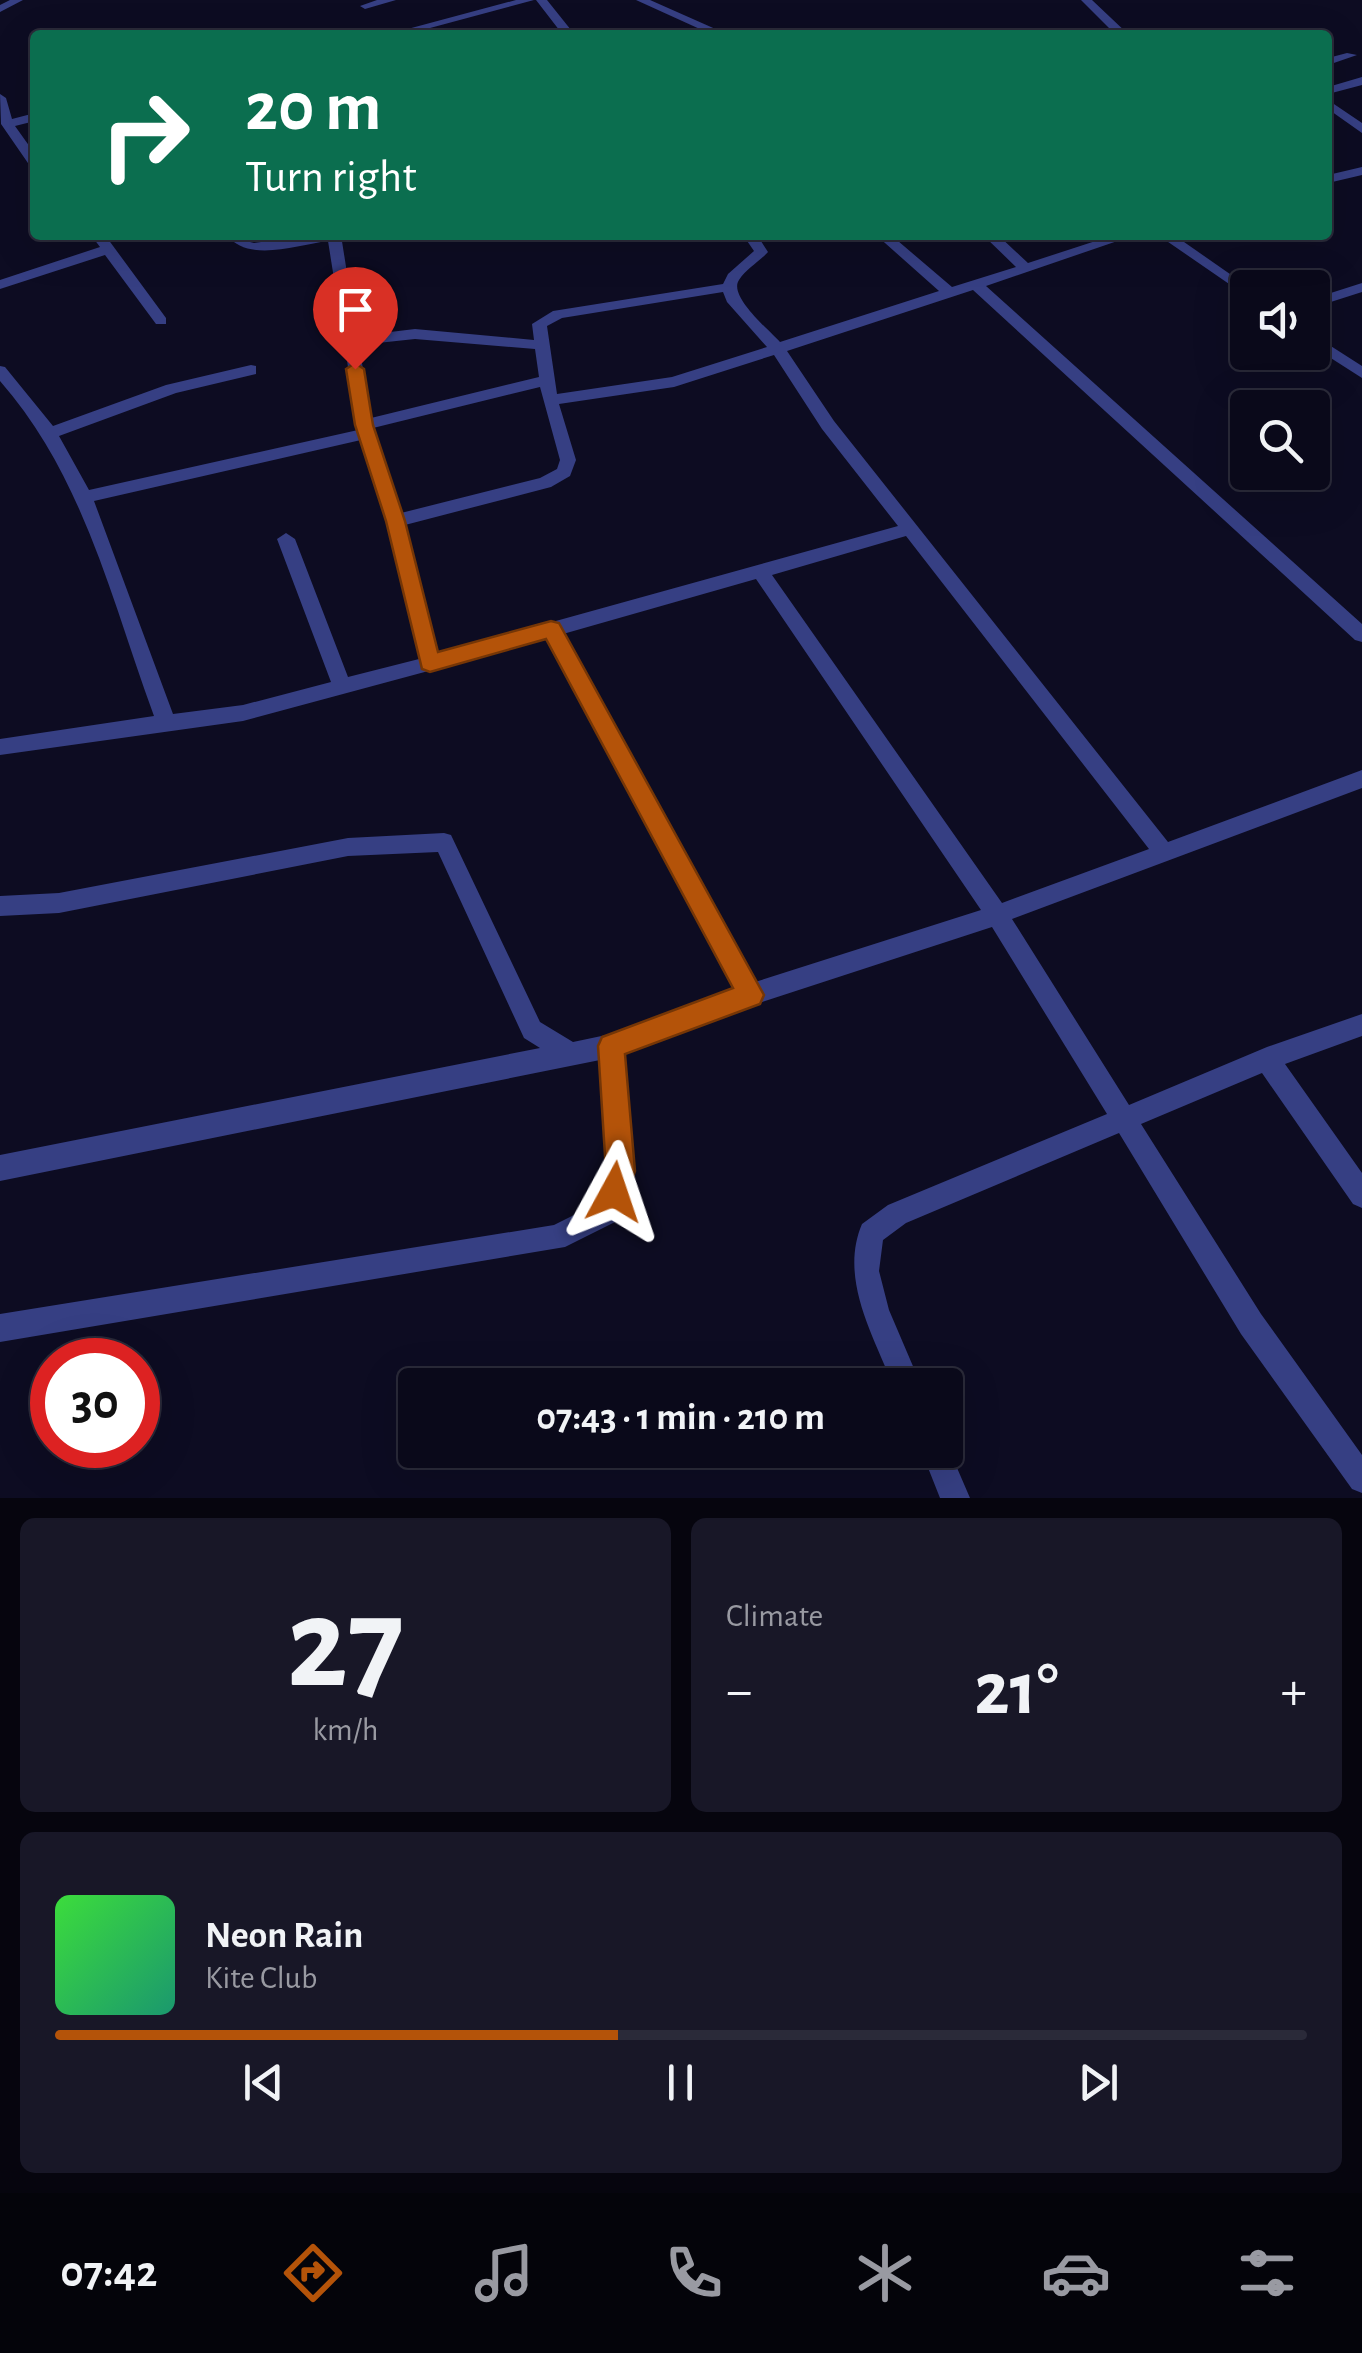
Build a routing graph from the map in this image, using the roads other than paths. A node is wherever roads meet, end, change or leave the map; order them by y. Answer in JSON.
{"nodes":[{"id":1,"x":18,"y":0,"type":"edge"},
{"id":2,"x":391,"y":0,"type":"edge"},
{"id":3,"x":529,"y":0,"type":"edge"},
{"id":4,"x":541,"y":0,"type":"edge"},
{"id":5,"x":640,"y":0,"type":"edge"},
{"id":6,"x":1086,"y":0,"type":"edge"},
{"id":7,"x":365,"y":6,"type":"dead end"},
{"id":8,"x":0,"y":9,"type":"edge"},
{"id":9,"x":411,"y":30,"type":"edge"},
{"id":10,"x":564,"y":30,"type":"edge"},
{"id":11,"x":711,"y":30,"type":"edge"},
{"id":12,"x":1117,"y":30,"type":"edge"},
{"id":13,"x":1351,"y":55,"type":"dead end"},
{"id":14,"x":1332,"y":61,"type":"edge"},
{"id":15,"x":1362,"y":81,"type":"edge"},
{"id":16,"x":1332,"y":89,"type":"edge"},
{"id":17,"x":0,"y":98,"type":"edge"},
{"id":18,"x":1332,"y":107,"type":"edge"},
{"id":19,"x":30,"y":118,"type":"edge"},
{"id":20,"x":7,"y":124,"type":"junction"},
{"id":21,"x":1362,"y":129,"type":"edge"},
{"id":22,"x":30,"y":156,"type":"edge"},
{"id":23,"x":1362,"y":170,"type":"edge"},
{"id":24,"x":1332,"y":178,"type":"edge"},
{"id":25,"x":102,"y":240,"type":"edge"},
{"id":26,"x":238,"y":240,"type":"edge"},
{"id":27,"x":305,"y":240,"type":"edge"},
{"id":28,"x":335,"y":240,"type":"edge"},
{"id":29,"x":754,"y":240,"type":"edge"},
{"id":30,"x":889,"y":240,"type":"edge"},
{"id":31,"x":995,"y":240,"type":"edge"},
{"id":32,"x":1111,"y":240,"type":"edge"},
{"id":33,"x":1171,"y":240,"type":"edge"},
{"id":34,"x":108,"y":249,"type":"junction"},
{"id":35,"x":1024,"y":266,"type":"junction"},
{"id":36,"x":1230,"y":281,"type":"edge"},
{"id":37,"x":974,"y":283,"type":"junction"},
{"id":38,"x":0,"y":285,"type":"edge"},
{"id":39,"x":729,"y":287,"type":"junction"},
{"id":40,"x":1362,"y":288,"type":"edge"},
{"id":41,"x":950,"y":292,"type":"junction"},
{"id":42,"x":1330,"y":298,"type":"edge"},
{"id":43,"x":161,"y":321,"type":"dead end"},
{"id":44,"x":350,"y":341,"type":"junction"},
{"id":45,"x":541,"y":345,"type":"junction"},
{"id":46,"x":778,"y":349,"type":"junction"},
{"id":47,"x":1330,"y":352,"type":"edge"},
{"id":48,"x":252,"y":370,"type":"dead end"},
{"id":49,"x":0,"y":372,"type":"edge"},
{"id":50,"x":1362,"y":374,"type":"edge"},
{"id":51,"x":547,"y":380,"type":"junction"},
{"id":52,"x":550,"y":400,"type":"junction"},
{"id":53,"x":366,"y":429,"type":"junction"},
{"id":54,"x":50,"y":433,"type":"junction"},
{"id":55,"x":84,"y":497,"type":"junction"},
{"id":56,"x":396,"y":521,"type":"junction"},
{"id":57,"x":909,"y":529,"type":"junction"},
{"id":58,"x":286,"y":539,"type":"dead end"},
{"id":59,"x":760,"y":570,"type":"junction"},
{"id":60,"x":551,"y":629,"type":"junction"},
{"id":61,"x":1362,"y":634,"type":"edge"},
{"id":62,"x":430,"y":663,"type":"junction"},
{"id":63,"x":342,"y":686,"type":"junction"},
{"id":64,"x":166,"y":722,"type":"junction"},
{"id":65,"x":0,"y":746,"type":"edge"},
{"id":66,"x":1362,"y":779,"type":"edge"},
{"id":67,"x":1163,"y":851,"type":"junction"},
{"id":68,"x":0,"y":906,"type":"edge"},
{"id":69,"x":997,"y":914,"type":"junction"},
{"id":70,"x":750,"y":995,"type":"junction"},
{"id":71,"x":1362,"y":1025,"type":"edge"},
{"id":72,"x":611,"y":1046,"type":"junction"},
{"id":73,"x":572,"y":1054,"type":"junction"},
{"id":74,"x":1267,"y":1060,"type":"junction"},
{"id":75,"x":1126,"y":1121,"type":"junction"},
{"id":76,"x":0,"y":1168,"type":"edge"},
{"id":77,"x":1362,"y":1195,"type":"edge"},
{"id":78,"x":0,"y":1328,"type":"edge"},
{"id":79,"x":900,"y":1368,"type":"edge"},
{"id":80,"x":942,"y":1468,"type":"edge"},
{"id":81,"x":1362,"y":1478,"type":"edge"},
{"id":82,"x":955,"y":1498,"type":"edge"}],
"edges":[{"from":1,"to":8,"type":"street"},
{"from":2,"to":7,"type":"street"},
{"from":3,"to":9,"type":"street"},
{"from":4,"to":10,"type":"street"},
{"from":5,"to":11,"type":"street"},
{"from":6,"to":12,"type":"street"},
{"from":13,"to":14,"type":"street"},
{"from":15,"to":16,"type":"street"},
{"from":17,"to":20,"type":"street"},
{"from":18,"to":21,"type":"street"},
{"from":19,"to":20,"type":"street"},
{"from":20,"to":22,"type":"street"},
{"from":23,"to":24,"type":"street"},
{"from":25,"to":34,"type":"street"},
{"from":26,"to":27,"type":"street"},
{"from":28,"to":44,"type":"street"},
{"from":29,"to":39,"type":"street"},
{"from":30,"to":41,"type":"street"},
{"from":31,"to":35,"type":"street"},
{"from":32,"to":35,"type":"street"},
{"from":33,"to":36,"type":"street"},
{"from":34,"to":38,"type":"street"},
{"from":34,"to":43,"type":"street"},
{"from":35,"to":37,"type":"street"},
{"from":37,"to":41,"type":"street"},
{"from":37,"to":61,"type":"street"},
{"from":39,"to":45,"type":"street"},
{"from":39,"to":46,"type":"street"},
{"from":40,"to":42,"type":"street"},
{"from":41,"to":46,"type":"street"},
{"from":44,"to":45,"type":"street"},
{"from":44,"to":53,"type":"street"},
{"from":45,"to":51,"type":"street"},
{"from":46,"to":52,"type":"street"},
{"from":46,"to":57,"type":"street"},
{"from":47,"to":50,"type":"street"},
{"from":48,"to":54,"type":"street"},
{"from":49,"to":54,"type":"street"},
{"from":51,"to":52,"type":"street"},
{"from":51,"to":53,"type":"street"},
{"from":52,"to":56,"type":"street"},
{"from":53,"to":55,"type":"street"},
{"from":53,"to":56,"type":"street"},
{"from":54,"to":55,"type":"street"},
{"from":55,"to":64,"type":"street"},
{"from":56,"to":62,"type":"street"},
{"from":57,"to":59,"type":"street"},
{"from":57,"to":67,"type":"street"},
{"from":58,"to":63,"type":"street"},
{"from":59,"to":60,"type":"street"},
{"from":59,"to":69,"type":"street"},
{"from":60,"to":62,"type":"street"},
{"from":60,"to":70,"type":"street"},
{"from":62,"to":63,"type":"street"},
{"from":63,"to":64,"type":"street"},
{"from":64,"to":65,"type":"street"},
{"from":66,"to":67,"type":"street"},
{"from":67,"to":69,"type":"street"},
{"from":68,"to":73,"type":"street"},
{"from":69,"to":70,"type":"street"},
{"from":69,"to":75,"type":"street"},
{"from":70,"to":72,"type":"street"},
{"from":71,"to":74,"type":"street"},
{"from":72,"to":73,"type":"street"},
{"from":72,"to":78,"type":"street"},
{"from":73,"to":76,"type":"street"},
{"from":74,"to":75,"type":"street"},
{"from":74,"to":77,"type":"street"},
{"from":75,"to":79,"type":"street"},
{"from":75,"to":81,"type":"street"},
{"from":80,"to":82,"type":"street"}]}
